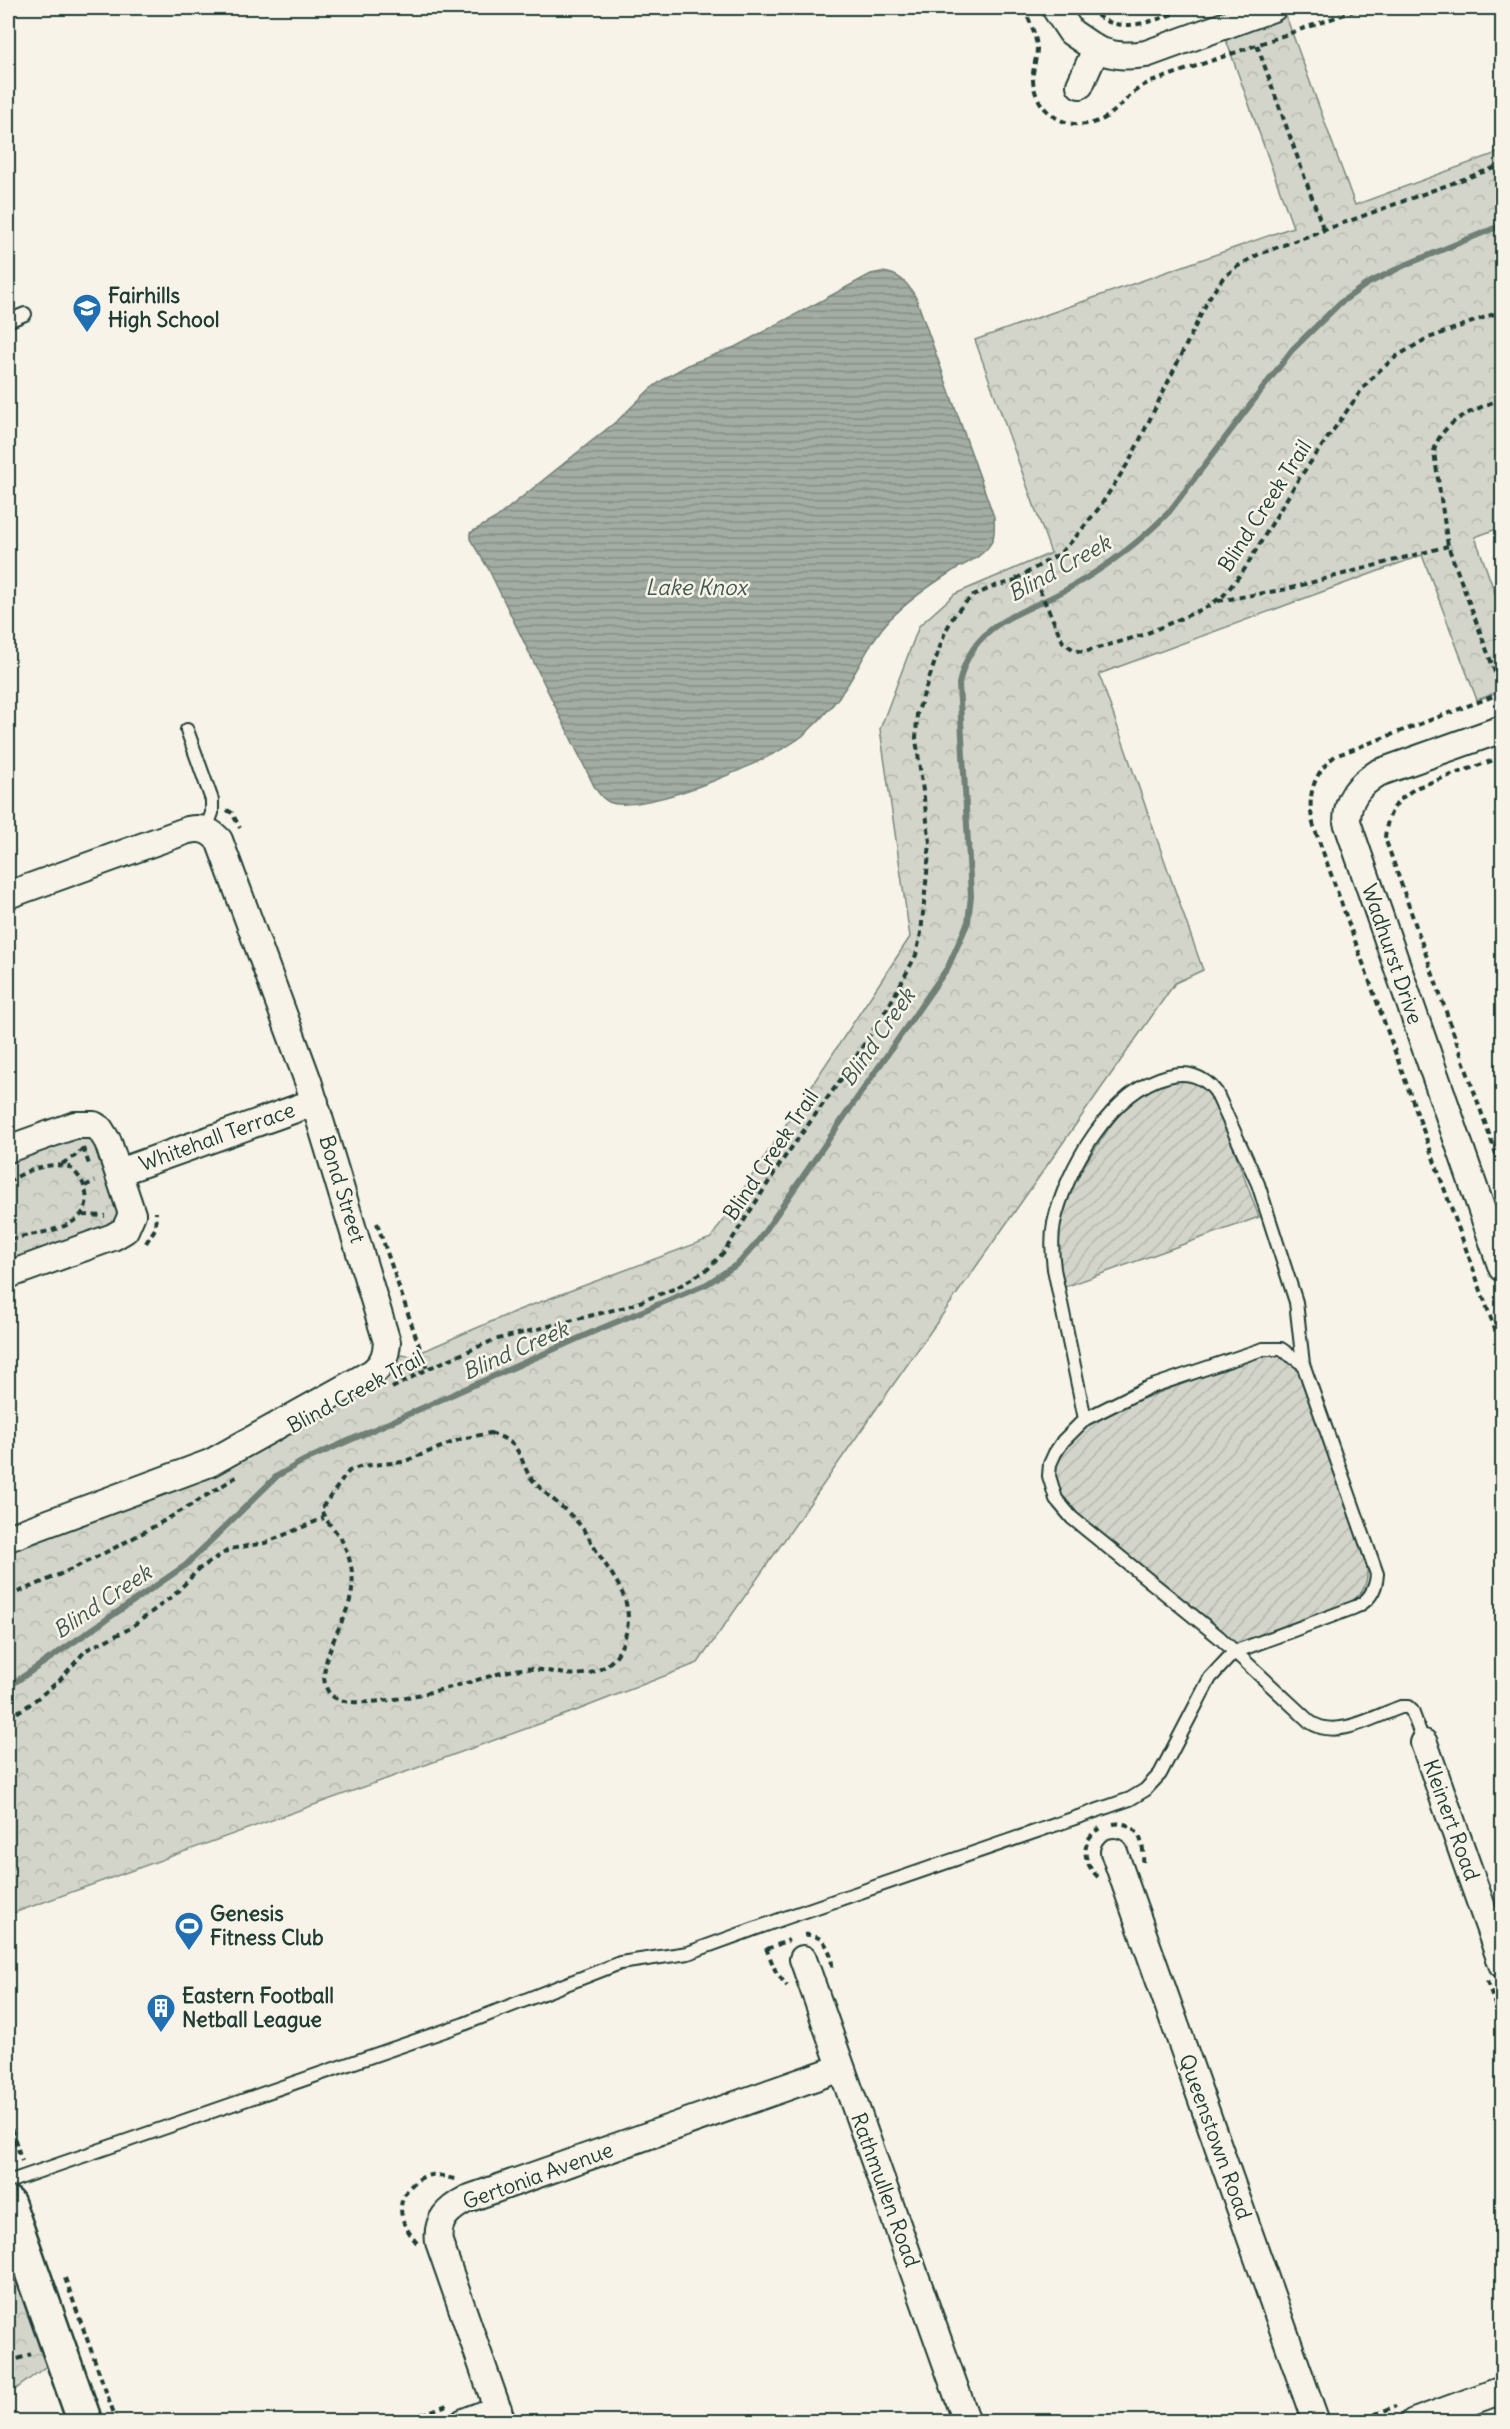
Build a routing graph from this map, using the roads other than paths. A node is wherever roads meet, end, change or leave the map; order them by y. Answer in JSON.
{"nodes":[{"id":1,"x":1056,"y":8,"type":"edge"},
{"id":2,"x":1273,"y":8,"type":"edge"},
{"id":3,"x":1096,"y":49,"type":"junction"},
{"id":4,"x":1080,"y":85,"type":"dead end"},
{"id":5,"x":25,"y":314,"type":"dead end"},
{"id":6,"x":8,"y":321,"type":"edge"},
{"id":7,"x":187,"y":729,"type":"dead end"},
{"id":8,"x":1503,"y":729,"type":"edge"},
{"id":9,"x":206,"y":829,"type":"junction"},
{"id":10,"x":8,"y":895,"type":"edge"},
{"id":11,"x":315,"y":1102,"type":"junction"},
{"id":12,"x":8,"y":1149,"type":"edge"},
{"id":13,"x":119,"y":1172,"type":"junction"},
{"id":14,"x":1503,"y":1268,"type":"edge"},
{"id":15,"x":8,"y":1275,"type":"edge"},
{"id":16,"x":1303,"y":1364,"type":"junction"},
{"id":17,"x":1085,"y":1419,"type":"junction"},
{"id":18,"x":8,"y":1538,"type":"edge"},
{"id":19,"x":1234,"y":1652,"type":"junction"},
{"id":20,"x":1424,"y":1743,"type":"joint"},
{"id":21,"x":1114,"y":1852,"type":"dead end"},
{"id":22,"x":803,"y":1959,"type":"dead end"},
{"id":23,"x":1503,"y":1964,"type":"edge"},
{"id":24,"x":841,"y":2068,"type":"junction"},
{"id":25,"x":8,"y":2182,"type":"edge"},
{"id":26,"x":8,"y":2204,"type":"edge"},
{"id":27,"x":1503,"y":2390,"type":"edge"},
{"id":28,"x":460,"y":2412,"type":"edge"},
{"id":29,"x":500,"y":2415,"type":"edge"},
{"id":30,"x":85,"y":2421,"type":"edge"},
{"id":31,"x":968,"y":2421,"type":"edge"},
{"id":32,"x":1316,"y":2421,"type":"edge"},
{"id":33,"x":1414,"y":2421,"type":"edge"}],
"edges":[{"from":1,"to":3,"type":"street"},
{"from":2,"to":3,"type":"street"},
{"from":3,"to":4,"type":"street"},
{"from":5,"to":6,"type":"lane"},
{"from":7,"to":9,"type":"lane"},
{"from":8,"to":14,"type":"street","name":"Wadhurst Drive"},
{"from":9,"to":10,"type":"street"},
{"from":9,"to":11,"type":"street","name":"Bond Street"},
{"from":11,"to":13,"type":"street","name":"Whitehall Terrace"},
{"from":11,"to":18,"type":"street","name":"Bond Street"},
{"from":12,"to":13,"type":"street","name":"Whitehall Terrace"},
{"from":13,"to":15,"type":"street","name":"Whitehall Terrace"},
{"from":16,"to":17,"type":"lane"},
{"from":16,"to":17,"type":"lane"},
{"from":16,"to":19,"type":"lane"},
{"from":17,"to":19,"type":"lane"},
{"from":19,"to":20,"type":"lane"},
{"from":19,"to":25,"type":"lane"},
{"from":20,"to":23,"type":"street","name":"Kleinert Road"},
{"from":21,"to":32,"type":"street","name":"Queenstown Road"},
{"from":22,"to":24,"type":"street","name":"Rathmullen Road"},
{"from":24,"to":29,"type":"street","name":"Gertonia Avenue"},
{"from":24,"to":31,"type":"street","name":"Rathmullen Road"},
{"from":26,"to":30,"type":"main road"},
{"from":27,"to":33,"type":"street"},
{"from":28,"to":29,"type":"street"}]}
